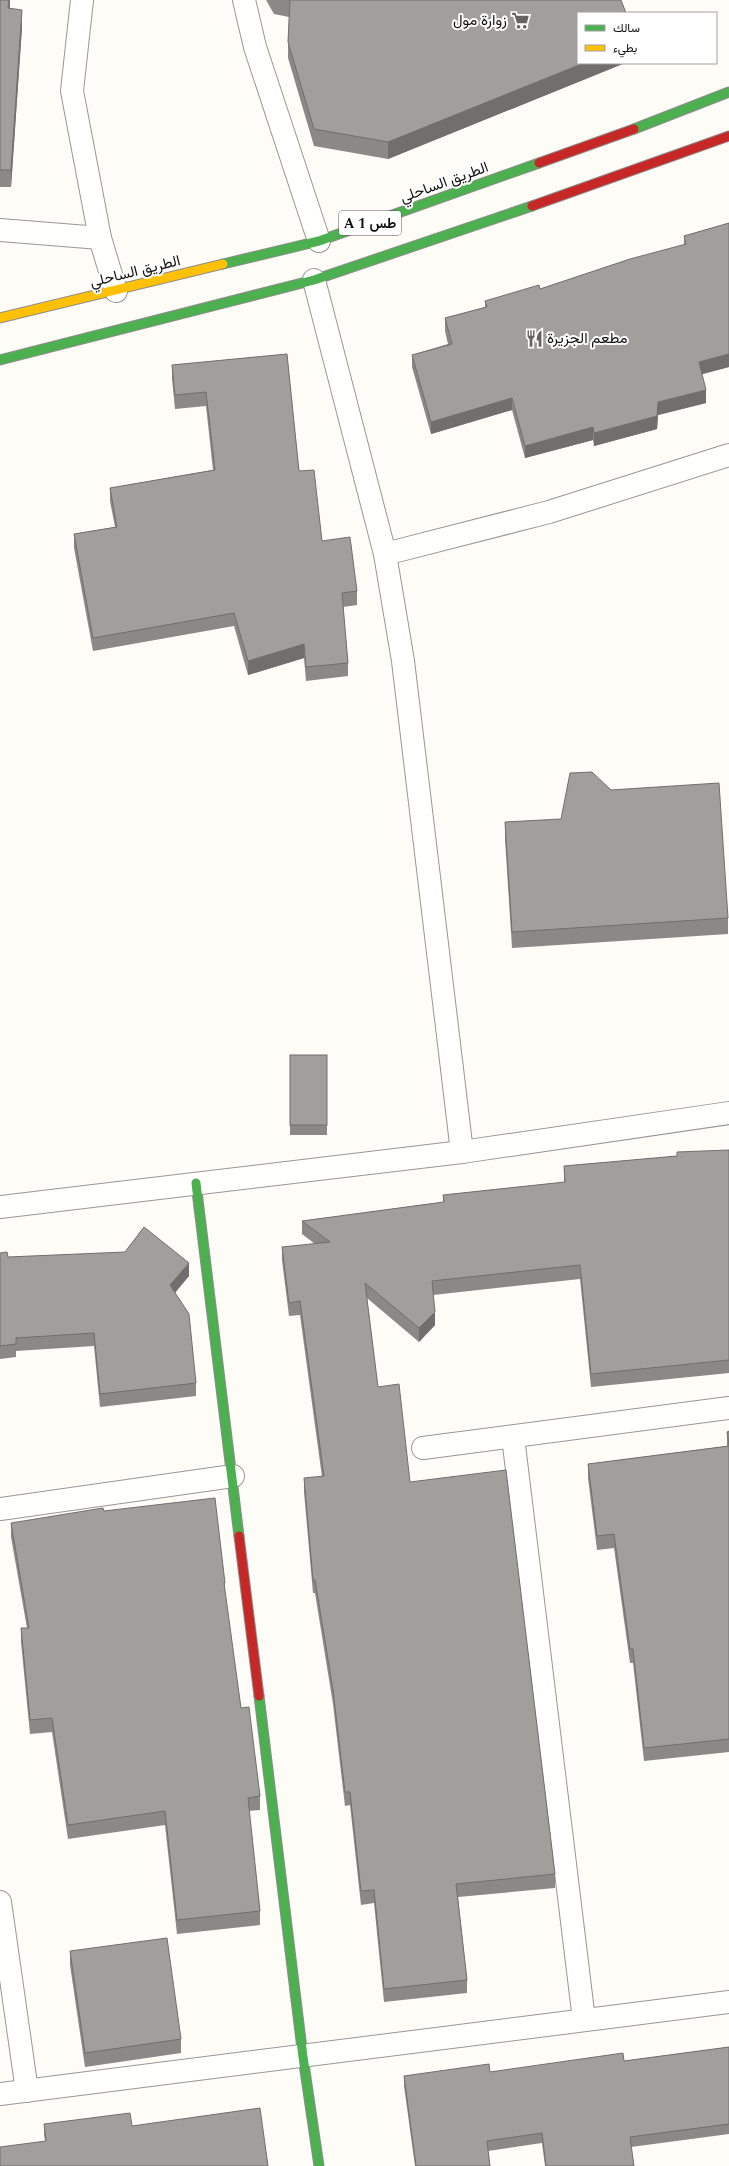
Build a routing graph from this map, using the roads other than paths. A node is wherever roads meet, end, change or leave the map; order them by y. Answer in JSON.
{"nodes":[{"id":1,"x":82,"y":0,"type":"edge"},
{"id":2,"x":244,"y":0,"type":"edge"},
{"id":3,"x":729,"y":92,"type":"edge"},
{"id":4,"x":729,"y":136,"type":"edge"},
{"id":5,"x":0,"y":230,"type":"edge"},
{"id":6,"x":100,"y":238,"type":"junction"},
{"id":7,"x":319,"y":241,"type":"junction"},
{"id":8,"x":314,"y":280,"type":"junction"},
{"id":9,"x":116,"y":290,"type":"junction"},
{"id":10,"x":0,"y":318,"type":"edge"},
{"id":11,"x":0,"y":360,"type":"edge"},
{"id":12,"x":729,"y":455,"type":"edge"},
{"id":13,"x":385,"y":554,"type":"junction"},
{"id":14,"x":729,"y":1114,"type":"edge"},
{"id":15,"x":462,"y":1152,"type":"junction"},
{"id":16,"x":196,"y":1183,"type":"junction"},
{"id":17,"x":0,"y":1207,"type":"edge"},
{"id":18,"x":729,"y":1408,"type":"edge"},
{"id":19,"x":513,"y":1437,"type":"junction"},
{"id":20,"x":424,"y":1448,"type":"dead end"},
{"id":21,"x":233,"y":1476,"type":"junction"},
{"id":22,"x":0,"y":1509,"type":"edge"},
{"id":23,"x":0,"y":1902,"type":"edge"},
{"id":24,"x":729,"y":2002,"type":"edge"},
{"id":25,"x":584,"y":2020,"type":"junction"},
{"id":26,"x":303,"y":2057,"type":"junction"},
{"id":27,"x":27,"y":2091,"type":"junction"},
{"id":28,"x":0,"y":2094,"type":"edge"},
{"id":29,"x":319,"y":2166,"type":"edge"}],
"edges":[{"from":1,"to":6,"type":"street"},
{"from":2,"to":7,"type":"street"},
{"from":3,"to":7,"type":"main road","name":"الطريق الساحلي","number":"A 1 طس"},
{"from":4,"to":8,"type":"main road","number":"A 1 طس"},
{"from":5,"to":6,"type":"street"},
{"from":6,"to":9,"type":"street"},
{"from":7,"to":9,"type":"main road","name":"الطريق الساحلي","number":"A 1 طس"},
{"from":8,"to":11,"type":"main road","number":"A 1 طس"},
{"from":8,"to":13,"type":"street"},
{"from":9,"to":10,"type":"main road","name":"الطريق الساحلي","number":"A 1 طس"},
{"from":12,"to":13,"type":"street"},
{"from":13,"to":15,"type":"street"},
{"from":14,"to":15,"type":"street"},
{"from":15,"to":16,"type":"street"},
{"from":16,"to":17,"type":"street"},
{"from":16,"to":21,"type":"main road"},
{"from":18,"to":19,"type":"street"},
{"from":19,"to":20,"type":"street"},
{"from":19,"to":25,"type":"street"},
{"from":21,"to":22,"type":"street"},
{"from":21,"to":26,"type":"main road"},
{"from":23,"to":27,"type":"street"},
{"from":24,"to":25,"type":"street"},
{"from":25,"to":26,"type":"street"},
{"from":26,"to":27,"type":"street"},
{"from":26,"to":29,"type":"main road"},
{"from":27,"to":28,"type":"street"}]}
